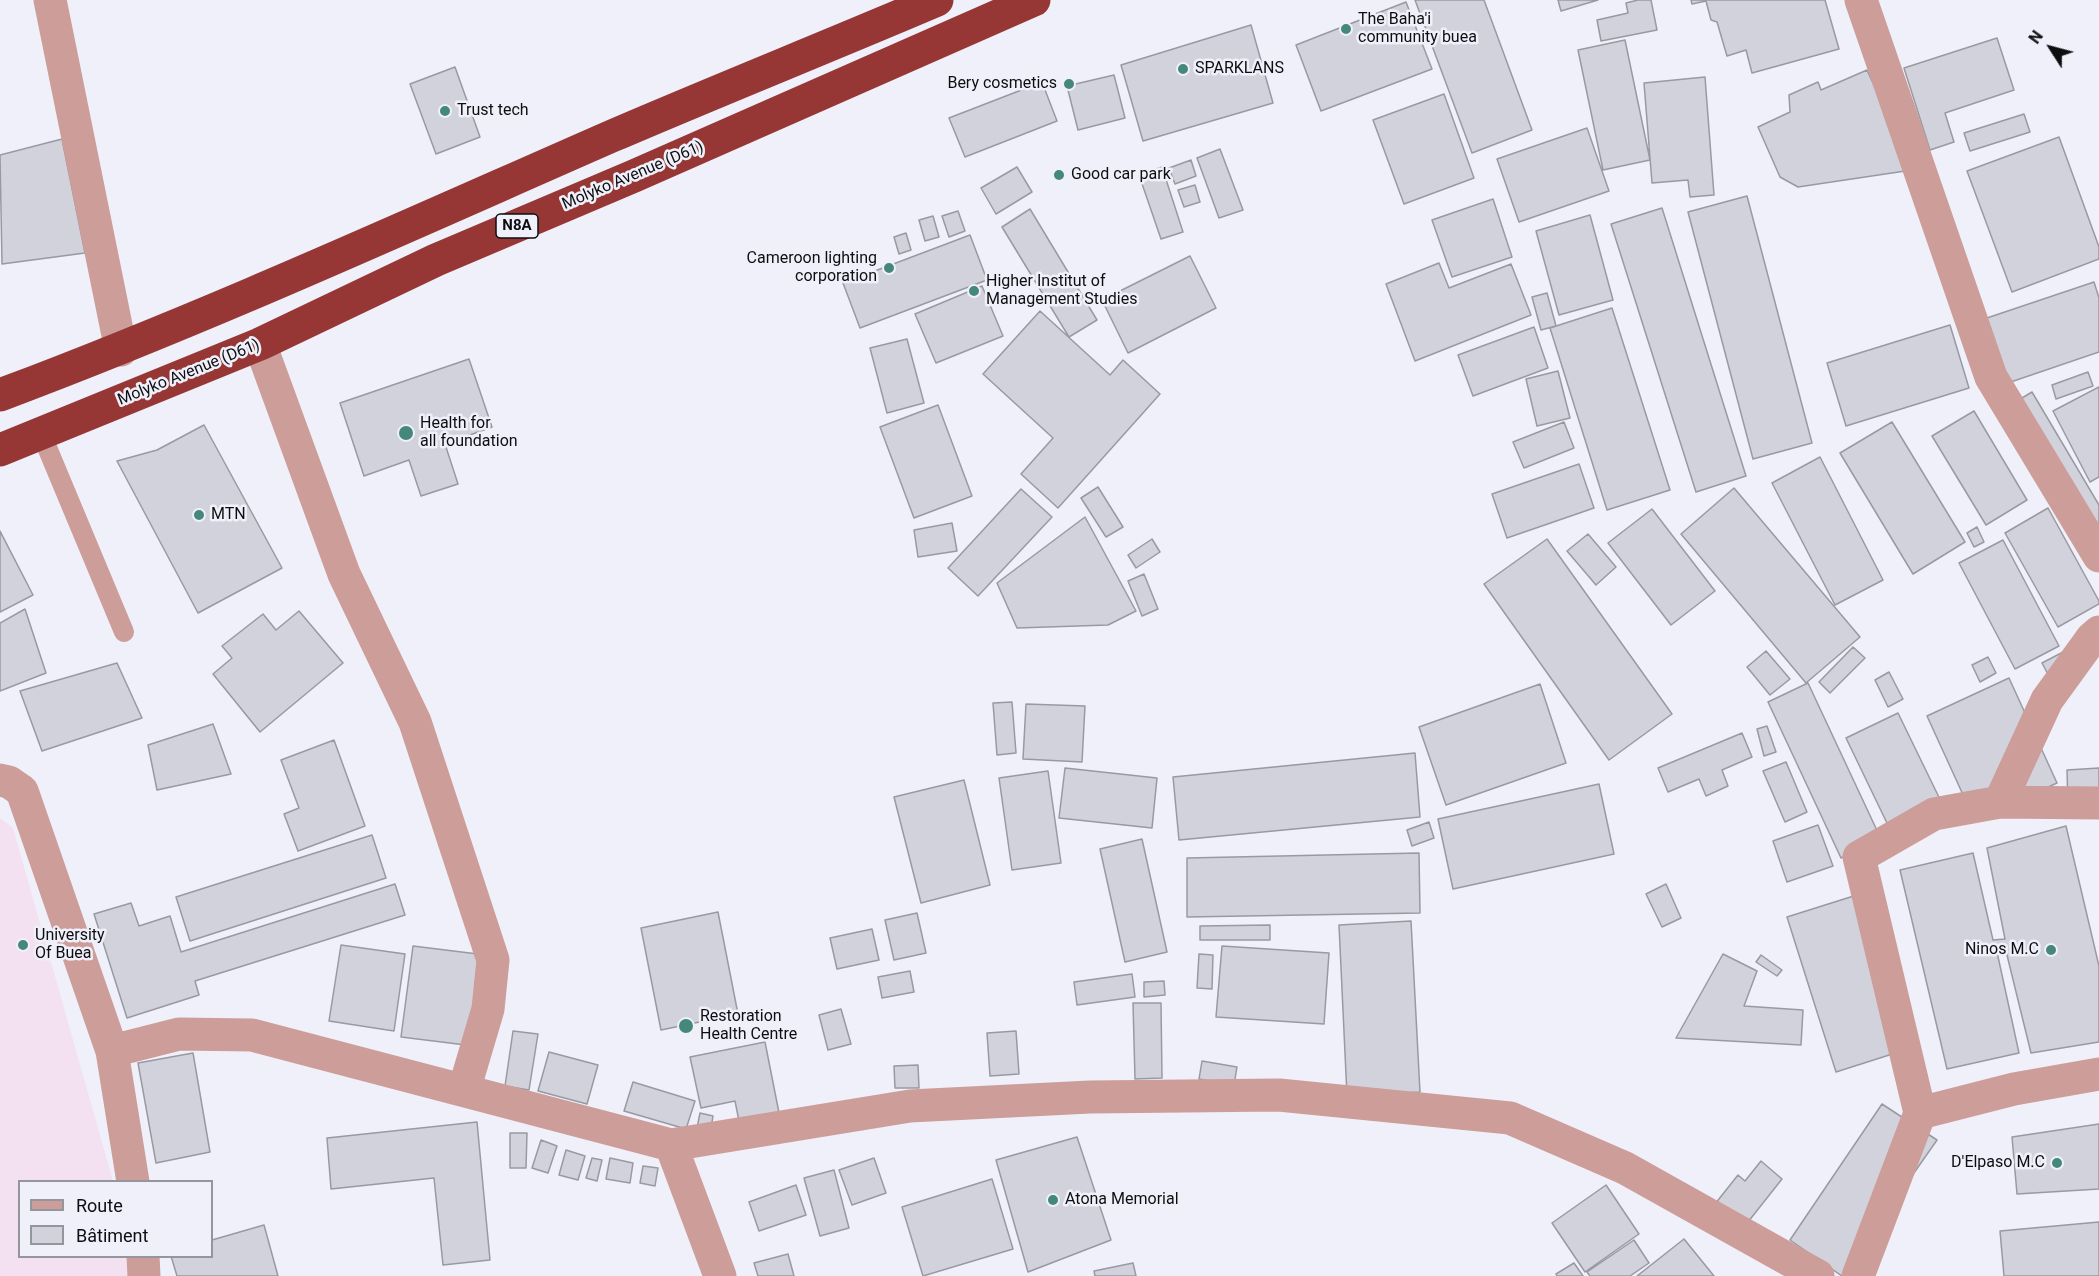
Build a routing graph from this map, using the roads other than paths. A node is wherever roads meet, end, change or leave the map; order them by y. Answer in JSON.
{"nodes":[{"id":1,"x":50,"y":0,"type":"edge"},
{"id":2,"x":937,"y":0,"type":"edge"},
{"id":3,"x":1034,"y":0,"type":"edge"},
{"id":4,"x":1861,"y":0,"type":"edge"},
{"id":5,"x":260,"y":344,"type":"junction"},
{"id":6,"x":121,"y":350,"type":"junction"},
{"id":7,"x":0,"y":394,"type":"edge"},
{"id":8,"x":41,"y":433,"type":"junction"},
{"id":9,"x":0,"y":450,"type":"edge"},
{"id":10,"x":2099,"y":556,"type":"edge"},
{"id":11,"x":124,"y":632,"type":"dead end"},
{"id":12,"x":2099,"y":632,"type":"edge"},
{"id":13,"x":0,"y":780,"type":"edge"},
{"id":14,"x":2000,"y":802,"type":"junction"},
{"id":15,"x":2099,"y":803,"type":"edge"},
{"id":16,"x":112,"y":1051,"type":"junction"},
{"id":17,"x":2099,"y":1074,"type":"edge"},
{"id":18,"x":464,"y":1090,"type":"junction"},
{"id":19,"x":1920,"y":1113,"type":"junction"},
{"id":20,"x":671,"y":1145,"type":"junction"},
{"id":21,"x":133,"y":1180,"type":"edge"},
{"id":22,"x":143,"y":1258,"type":"edge"},
{"id":23,"x":144,"y":1276,"type":"edge"},
{"id":24,"x":720,"y":1276,"type":"edge"},
{"id":25,"x":1818,"y":1276,"type":"edge"},
{"id":26,"x":1858,"y":1276,"type":"edge"}],
"edges":[{"from":1,"to":6,"type":"street"},
{"from":2,"to":6,"type":"highway","number":"N8A"},
{"from":3,"to":5,"type":"highway","name":"Molyko Avenue (D61)","number":"N8A"},
{"from":4,"to":10,"type":"street"},
{"from":5,"to":8,"type":"highway","name":"Molyko Avenue (D61)","number":"N8A"},
{"from":5,"to":18,"type":"street"},
{"from":6,"to":7,"type":"highway","number":"N8A"},
{"from":8,"to":9,"type":"highway","name":"Molyko Avenue (D61)","number":"N8A"},
{"from":8,"to":11,"type":"lane"},
{"from":12,"to":14,"type":"street"},
{"from":13,"to":16,"type":"street"},
{"from":14,"to":15,"type":"street"},
{"from":14,"to":19,"type":"street"},
{"from":16,"to":18,"type":"street"},
{"from":16,"to":21,"type":"street"},
{"from":17,"to":19,"type":"street"},
{"from":18,"to":20,"type":"street"},
{"from":19,"to":26,"type":"street"},
{"from":20,"to":24,"type":"street"},
{"from":20,"to":25,"type":"street"},
{"from":22,"to":23,"type":"street"}]}
